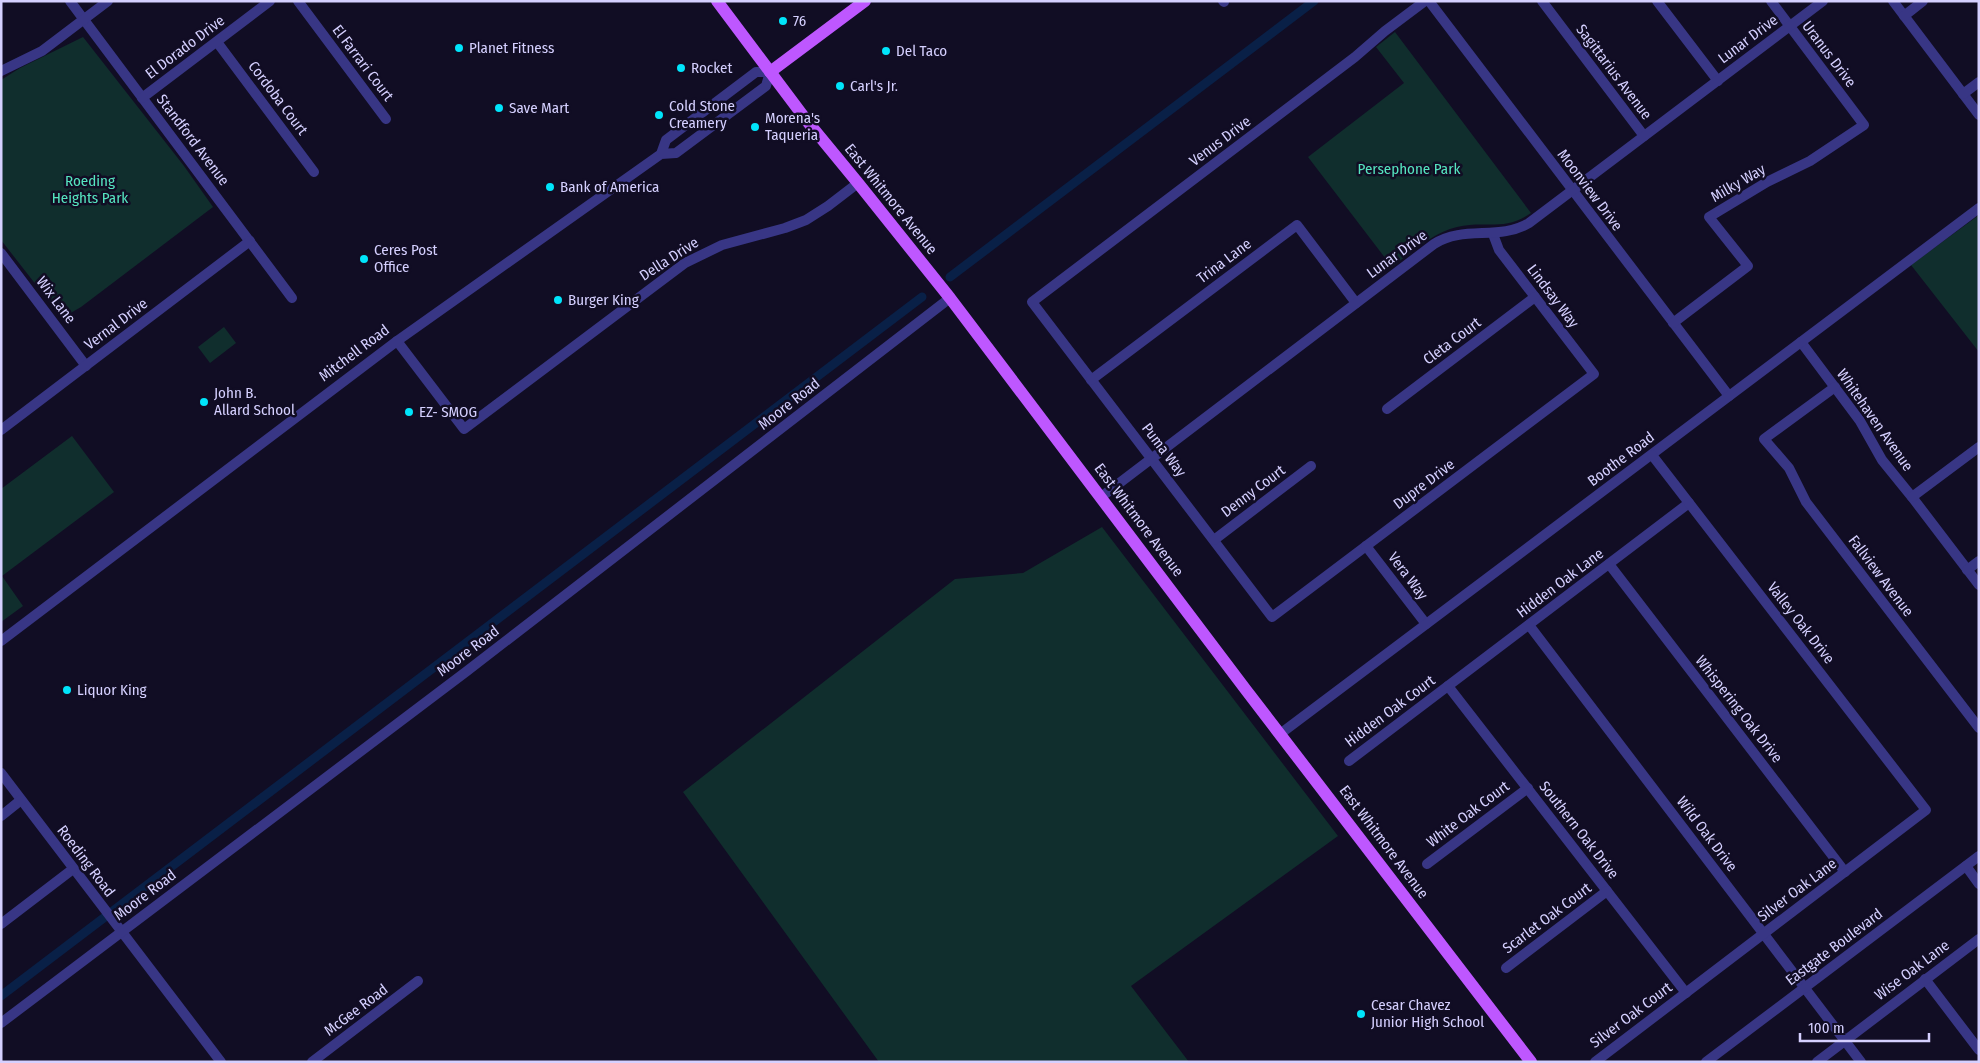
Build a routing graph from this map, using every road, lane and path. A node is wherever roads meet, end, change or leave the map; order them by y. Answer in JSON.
{"nodes":[{"id":1,"x":70,"y":1,"type":"edge"},
{"id":2,"x":108,"y":1,"type":"edge"},
{"id":3,"x":270,"y":1,"type":"edge"},
{"id":4,"x":298,"y":1,"type":"edge"},
{"id":5,"x":716,"y":1,"type":"edge"},
{"id":6,"x":865,"y":1,"type":"edge"},
{"id":7,"x":1427,"y":1,"type":"edge"},
{"id":8,"x":1542,"y":1,"type":"edge"},
{"id":9,"x":1657,"y":1,"type":"edge"},
{"id":10,"x":1771,"y":1,"type":"edge"},
{"id":11,"x":1823,"y":1,"type":"edge"},
{"id":12,"x":1893,"y":1,"type":"edge"},
{"id":13,"x":1923,"y":1,"type":"edge"},
{"id":14,"x":1904,"y":16,"type":"junction"},
{"id":15,"x":83,"y":19,"type":"junction"},
{"id":16,"x":1790,"y":27,"type":"junction"},
{"id":17,"x":217,"y":42,"type":"junction"},
{"id":18,"x":1,"y":71,"type":"edge"},
{"id":19,"x":770,"y":72,"type":"junction"},
{"id":20,"x":1718,"y":81,"type":"junction"},
{"id":21,"x":1979,"y":82,"type":"edge"},
{"id":22,"x":1963,"y":94,"type":"junction"},
{"id":23,"x":142,"y":98,"type":"junction"},
{"id":24,"x":1979,"y":115,"type":"edge"},
{"id":25,"x":386,"y":118,"type":"dead end"},
{"id":26,"x":1864,"y":125,"type":"joint"},
{"id":27,"x":1644,"y":136,"type":"junction"},
{"id":28,"x":661,"y":154,"type":"junction"},
{"id":29,"x":314,"y":172,"type":"dead end"},
{"id":30,"x":858,"y":182,"type":"junction"},
{"id":31,"x":1572,"y":191,"type":"junction"},
{"id":32,"x":1979,"y":208,"type":"edge"},
{"id":33,"x":1493,"y":234,"type":"junction"},
{"id":34,"x":250,"y":241,"type":"junction"},
{"id":35,"x":1,"y":253,"type":"edge"},
{"id":36,"x":1535,"y":297,"type":"junction"},
{"id":37,"x":292,"y":298,"type":"dead end"},
{"id":38,"x":950,"y":298,"type":"junction"},
{"id":39,"x":1032,"y":302,"type":"joint"},
{"id":40,"x":1356,"y":303,"type":"junction"},
{"id":41,"x":1673,"y":323,"type":"junction"},
{"id":42,"x":398,"y":341,"type":"junction"},
{"id":43,"x":1801,"y":342,"type":"junction"},
{"id":44,"x":86,"y":366,"type":"junction"},
{"id":45,"x":1594,"y":374,"type":"joint"},
{"id":46,"x":1091,"y":380,"type":"junction"},
{"id":47,"x":1835,"y":387,"type":"junction"},
{"id":48,"x":1729,"y":396,"type":"junction"},
{"id":49,"x":1387,"y":409,"type":"dead end"},
{"id":50,"x":2,"y":429,"type":"edge"},
{"id":51,"x":1979,"y":447,"type":"edge"},
{"id":52,"x":1652,"y":454,"type":"junction"},
{"id":53,"x":1151,"y":458,"type":"junction"},
{"id":54,"x":1311,"y":466,"type":"dead end"},
{"id":55,"x":1101,"y":497,"type":"junction"},
{"id":56,"x":1912,"y":498,"type":"junction"},
{"id":57,"x":1690,"y":503,"type":"junction"},
{"id":58,"x":1214,"y":540,"type":"junction"},
{"id":59,"x":1366,"y":546,"type":"junction"},
{"id":60,"x":1979,"y":560,"type":"edge"},
{"id":61,"x":1609,"y":564,"type":"junction"},
{"id":62,"x":1967,"y":570,"type":"junction"},
{"id":63,"x":1979,"y":586,"type":"edge"},
{"id":64,"x":1272,"y":617,"type":"joint"},
{"id":65,"x":1426,"y":624,"type":"junction"},
{"id":66,"x":1528,"y":625,"type":"junction"},
{"id":67,"x":1,"y":641,"type":"edge"},
{"id":68,"x":1448,"y":686,"type":"junction"},
{"id":69,"x":1979,"y":728,"type":"edge"},
{"id":70,"x":1280,"y":734,"type":"junction"},
{"id":71,"x":1349,"y":761,"type":"dead end"},
{"id":72,"x":1,"y":773,"type":"edge"},
{"id":73,"x":1528,"y":788,"type":"junction"},
{"id":74,"x":22,"y":800,"type":"junction"},
{"id":75,"x":1926,"y":810,"type":"joint"},
{"id":76,"x":1,"y":816,"type":"edge"},
{"id":77,"x":1979,"y":856,"type":"edge"},
{"id":78,"x":1427,"y":864,"type":"dead end"},
{"id":79,"x":1966,"y":866,"type":"junction"},
{"id":80,"x":73,"y":868,"type":"junction"},
{"id":81,"x":1846,"y":872,"type":"junction"},
{"id":82,"x":1979,"y":884,"type":"edge"},
{"id":83,"x":1607,"y":891,"type":"junction"},
{"id":84,"x":1,"y":924,"type":"edge"},
{"id":85,"x":121,"y":931,"type":"junction"},
{"id":86,"x":1764,"y":934,"type":"junction"},
{"id":87,"x":1979,"y":938,"type":"edge"},
{"id":88,"x":1506,"y":968,"type":"dead end"},
{"id":89,"x":1925,"y":979,"type":"junction"},
{"id":90,"x":418,"y":982,"type":"dead end"},
{"id":91,"x":1805,"y":988,"type":"junction"},
{"id":92,"x":1686,"y":993,"type":"junction"},
{"id":93,"x":1,"y":1023,"type":"edge"},
{"id":94,"x":1845,"y":1040,"type":"junction"},
{"id":95,"x":1979,"y":1050,"type":"edge"},
{"id":96,"x":221,"y":1062,"type":"edge"},
{"id":97,"x":312,"y":1062,"type":"edge"},
{"id":98,"x":1531,"y":1062,"type":"edge"},
{"id":99,"x":1595,"y":1062,"type":"edge"},
{"id":100,"x":1706,"y":1062,"type":"edge"},
{"id":101,"x":1816,"y":1062,"type":"edge"},
{"id":102,"x":1861,"y":1062,"type":"edge"}],
"edges":[{"from":1,"to":15,"type":"street","name":"Standford Avenue"},
{"from":2,"to":15,"type":"street"},
{"from":3,"to":17,"type":"street","name":"El Dorado Drive"},
{"from":4,"to":25,"type":"street","name":"El Farrari Court"},
{"from":5,"to":19,"type":"main road","name":"East Whitmore Avenue"},
{"from":6,"to":19,"type":"main road","name":"Mitchell Road"},
{"from":7,"to":31,"type":"street","name":"Moonview Drive"},
{"from":7,"to":39,"type":"street","name":"Venus Drive"},
{"from":8,"to":27,"type":"street","name":"Sagittarius Avenue"},
{"from":9,"to":20,"type":"street"},
{"from":10,"to":16,"type":"street","name":"Uranus Drive"},
{"from":11,"to":16,"type":"street","name":"Lunar Drive"},
{"from":12,"to":14,"type":"street"},
{"from":13,"to":14,"type":"street"},
{"from":14,"to":22,"type":"street"},
{"from":15,"to":18,"type":"street"},
{"from":15,"to":23,"type":"street","name":"Standford Avenue"},
{"from":16,"to":20,"type":"street","name":"Lunar Drive"},
{"from":16,"to":26,"type":"street","name":"Uranus Drive"},
{"from":17,"to":23,"type":"street","name":"El Dorado Drive"},
{"from":17,"to":29,"type":"street","name":"Cordoba Court"},
{"from":19,"to":28,"type":"street","name":"Mitchell Road"},
{"from":19,"to":28,"type":"street","name":"Mitchell Road"},
{"from":19,"to":30,"type":"main road","name":"East Whitmore Avenue"},
{"from":20,"to":27,"type":"street","name":"Lunar Drive"},
{"from":21,"to":22,"type":"street"},
{"from":22,"to":24,"type":"street"},
{"from":23,"to":34,"type":"street","name":"Standford Avenue"},
{"from":26,"to":41,"type":"street","name":"Milky Way"},
{"from":27,"to":31,"type":"street","name":"Lunar Drive"},
{"from":28,"to":42,"type":"street","name":"Mitchell Road"},
{"from":30,"to":38,"type":"main road","name":"East Whitmore Avenue"},
{"from":30,"to":42,"type":"street","name":"Della Drive"},
{"from":31,"to":33,"type":"street","name":"Lunar Drive"},
{"from":31,"to":41,"type":"street","name":"Moonview Drive"},
{"from":32,"to":43,"type":"street","name":"Boothe Road"},
{"from":33,"to":36,"type":"street","name":"Lindsay Way"},
{"from":33,"to":40,"type":"street","name":"Lunar Drive"},
{"from":34,"to":37,"type":"street","name":"Standford Avenue"},
{"from":34,"to":44,"type":"street","name":"Vernal Drive"},
{"from":35,"to":44,"type":"street","name":"Wix Lane"},
{"from":36,"to":45,"type":"street","name":"Lindsay Way"},
{"from":36,"to":49,"type":"street","name":"Cleta Court"},
{"from":38,"to":55,"type":"main road","name":"East Whitmore Avenue"},
{"from":38,"to":85,"type":"street","name":"Moore Road"},
{"from":39,"to":46,"type":"street","name":"Puma Way"},
{"from":40,"to":46,"type":"street","name":"Trina Lane"},
{"from":40,"to":53,"type":"street","name":"Lunar Drive"},
{"from":41,"to":48,"type":"street","name":"Moonview Drive"},
{"from":42,"to":67,"type":"street","name":"Mitchell Road"},
{"from":43,"to":47,"type":"street","name":"Whitehaven Avenue"},
{"from":43,"to":48,"type":"street","name":"Boothe Road"},
{"from":44,"to":50,"type":"street","name":"Vernal Drive"},
{"from":45,"to":59,"type":"street","name":"Dupre Drive"},
{"from":46,"to":53,"type":"street","name":"Puma Way"},
{"from":47,"to":56,"type":"street","name":"Whitehaven Avenue"},
{"from":47,"to":69,"type":"street","name":"Fallview Avenue"},
{"from":48,"to":52,"type":"street","name":"Boothe Road"},
{"from":51,"to":56,"type":"street"},
{"from":52,"to":57,"type":"street","name":"Valley Oak Drive"},
{"from":52,"to":65,"type":"street","name":"Boothe Road"},
{"from":53,"to":55,"type":"street","name":"Lunar Drive"},
{"from":53,"to":58,"type":"street","name":"Puma Way"},
{"from":54,"to":58,"type":"street","name":"Denny Court"},
{"from":55,"to":70,"type":"main road","name":"East Whitmore Avenue"},
{"from":56,"to":62,"type":"street","name":"Whitehaven Avenue"},
{"from":57,"to":61,"type":"street","name":"Hidden Oak Lane"},
{"from":57,"to":75,"type":"street","name":"Valley Oak Drive"},
{"from":58,"to":64,"type":"street","name":"Puma Way"},
{"from":59,"to":64,"type":"street","name":"Dupre Drive"},
{"from":59,"to":65,"type":"street","name":"Vera Way"},
{"from":60,"to":62,"type":"street"},
{"from":61,"to":66,"type":"street","name":"Hidden Oak Lane"},
{"from":61,"to":81,"type":"street","name":"Whispering Oak Drive"},
{"from":62,"to":63,"type":"street","name":"Whitehaven Avenue"},
{"from":65,"to":70,"type":"street","name":"Boothe Road"},
{"from":66,"to":68,"type":"street","name":"Hidden Oak Lane"},
{"from":66,"to":86,"type":"street","name":"Wild Oak Drive"},
{"from":68,"to":71,"type":"street","name":"Hidden Oak Court"},
{"from":68,"to":73,"type":"street","name":"Southern Oak Drive"},
{"from":70,"to":98,"type":"main road","name":"East Whitmore Avenue"},
{"from":72,"to":74,"type":"street","name":"Roeding Road"},
{"from":73,"to":78,"type":"street","name":"White Oak Court"},
{"from":73,"to":83,"type":"street","name":"Southern Oak Drive"},
{"from":74,"to":76,"type":"street"},
{"from":74,"to":80,"type":"street","name":"Roeding Road"},
{"from":75,"to":81,"type":"street","name":"Silver Oak Lane"},
{"from":77,"to":79,"type":"street","name":"Eastgate Boulevard"},
{"from":79,"to":82,"type":"street"},
{"from":79,"to":91,"type":"street","name":"Eastgate Boulevard"},
{"from":80,"to":84,"type":"street"},
{"from":80,"to":85,"type":"street","name":"Roeding Road"},
{"from":81,"to":86,"type":"street","name":"Silver Oak Lane"},
{"from":83,"to":88,"type":"street","name":"Scarlet Oak Court"},
{"from":83,"to":92,"type":"street","name":"Southern Oak Drive"},
{"from":85,"to":93,"type":"street","name":"Moore Road"},
{"from":85,"to":96,"type":"street","name":"Roeding Road"},
{"from":86,"to":91,"type":"street","name":"Wild Oak Drive"},
{"from":86,"to":92,"type":"street","name":"Silver Oak Lane"},
{"from":87,"to":89,"type":"street","name":"Wise Oak Lane"},
{"from":89,"to":94,"type":"street","name":"Wise Oak Lane"},
{"from":89,"to":95,"type":"street"},
{"from":90,"to":97,"type":"street","name":"McGee Road"},
{"from":91,"to":94,"type":"street","name":"Wild Oak Drive"},
{"from":91,"to":100,"type":"street","name":"Eastgate Boulevard"},
{"from":92,"to":99,"type":"street","name":"Silver Oak Court"},
{"from":94,"to":101,"type":"street","name":"Wise Oak Lane"},
{"from":94,"to":102,"type":"street","name":"Wild Oak Drive"}]}
